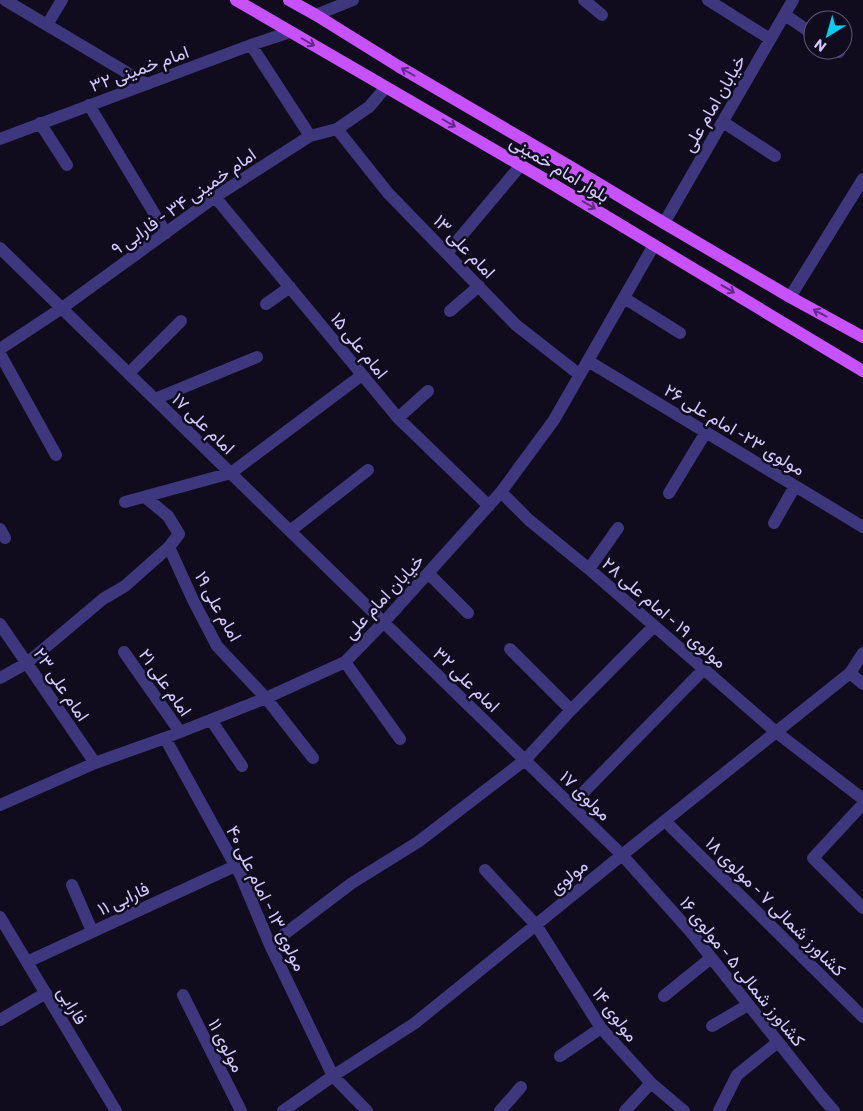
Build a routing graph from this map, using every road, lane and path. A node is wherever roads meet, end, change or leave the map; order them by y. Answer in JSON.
{"nodes":[{"id":1,"x":5,"y":0,"type":"edge"},
{"id":2,"x":62,"y":0,"type":"edge"},
{"id":3,"x":236,"y":0,"type":"edge"},
{"id":4,"x":289,"y":0,"type":"edge"},
{"id":5,"x":353,"y":0,"type":"edge"},
{"id":6,"x":584,"y":0,"type":"edge"},
{"id":7,"x":708,"y":0,"type":"edge"},
{"id":8,"x":793,"y":0,"type":"edge"},
{"id":9,"x":316,"y":15,"type":"junction"},
{"id":10,"x":602,"y":15,"type":"dead end"},
{"id":11,"x":785,"y":15,"type":"junction"},
{"id":12,"x":47,"y":25,"type":"junction"},
{"id":13,"x":803,"y":27,"type":"edge"},
{"id":14,"x":290,"y":32,"type":"junction"},
{"id":15,"x":770,"y":40,"type":"junction"},
{"id":16,"x":251,"y":45,"type":"junction"},
{"id":17,"x":146,"y":84,"type":"junction"},
{"id":18,"x":386,"y":87,"type":"junction"},
{"id":19,"x":89,"y":105,"type":"junction"},
{"id":20,"x":722,"y":122,"type":"junction"},
{"id":21,"x":40,"y":124,"type":"junction"},
{"id":22,"x":337,"y":129,"type":"junction"},
{"id":23,"x":310,"y":136,"type":"junction"},
{"id":24,"x":0,"y":138,"type":"edge"},
{"id":25,"x":775,"y":156,"type":"dead end"},
{"id":26,"x":67,"y":165,"type":"dead end"},
{"id":27,"x":521,"y":165,"type":"junction"},
{"id":28,"x":863,"y":178,"type":"edge"},
{"id":29,"x":215,"y":197,"type":"junction"},
{"id":30,"x":664,"y":224,"type":"junction"},
{"id":31,"x":166,"y":233,"type":"junction"},
{"id":32,"x":654,"y":245,"type":"junction"},
{"id":33,"x":0,"y":248,"type":"edge"},
{"id":34,"x":447,"y":253,"type":"junction"},
{"id":35,"x":478,"y":286,"type":"junction"},
{"id":36,"x":290,"y":288,"type":"junction"},
{"id":37,"x":790,"y":297,"type":"junction"},
{"id":38,"x":624,"y":298,"type":"junction"},
{"id":39,"x":266,"y":304,"type":"dead end"},
{"id":40,"x":62,"y":308,"type":"junction"},
{"id":41,"x":450,"y":311,"type":"dead end"},
{"id":42,"x":181,"y":321,"type":"dead end"},
{"id":43,"x":680,"y":334,"type":"dead end"},
{"id":44,"x":863,"y":337,"type":"edge"},
{"id":45,"x":0,"y":349,"type":"edge"},
{"id":46,"x":0,"y":354,"type":"edge"},
{"id":47,"x":257,"y":357,"type":"dead end"},
{"id":48,"x":588,"y":361,"type":"junction"},
{"id":49,"x":863,"y":371,"type":"edge"},
{"id":50,"x":128,"y":373,"type":"junction"},
{"id":51,"x":362,"y":375,"type":"junction"},
{"id":52,"x":580,"y":375,"type":"junction"},
{"id":53,"x":428,"y":391,"type":"dead end"},
{"id":54,"x":155,"y":399,"type":"junction"},
{"id":55,"x":398,"y":418,"type":"junction"},
{"id":56,"x":706,"y":432,"type":"junction"},
{"id":57,"x":56,"y":454,"type":"dead end"},
{"id":58,"x":368,"y":470,"type":"dead end"},
{"id":59,"x":231,"y":473,"type":"junction"},
{"id":60,"x":795,"y":486,"type":"junction"},
{"id":61,"x":501,"y":492,"type":"junction"},
{"id":62,"x":669,"y":494,"type":"dead end"},
{"id":63,"x":145,"y":497,"type":"junction"},
{"id":64,"x":125,"y":502,"type":"dead end"},
{"id":65,"x":489,"y":506,"type":"junction"},
{"id":66,"x":774,"y":523,"type":"dead end"},
{"id":67,"x":863,"y":527,"type":"edge"},
{"id":68,"x":618,"y":528,"type":"dead end"},
{"id":69,"x":290,"y":530,"type":"junction"},
{"id":70,"x":169,"y":547,"type":"junction"},
{"id":71,"x":589,"y":569,"type":"junction"},
{"id":72,"x":428,"y":573,"type":"junction"},
{"id":73,"x":468,"y":613,"type":"dead end"},
{"id":74,"x":384,"y":622,"type":"junction"},
{"id":75,"x":0,"y":624,"type":"edge"},
{"id":76,"x":654,"y":626,"type":"junction"},
{"id":77,"x":510,"y":649,"type":"dead end"},
{"id":78,"x":124,"y":652,"type":"dead end"},
{"id":79,"x":863,"y":653,"type":"edge"},
{"id":80,"x":345,"y":662,"type":"junction"},
{"id":81,"x":26,"y":663,"type":"junction"},
{"id":82,"x":704,"y":669,"type":"junction"},
{"id":83,"x":850,"y":673,"type":"junction"},
{"id":84,"x":0,"y":678,"type":"edge"},
{"id":85,"x":863,"y":684,"type":"edge"},
{"id":86,"x":266,"y":698,"type":"junction"},
{"id":87,"x":571,"y":710,"type":"junction"},
{"id":88,"x":211,"y":720,"type":"junction"},
{"id":89,"x":180,"y":732,"type":"junction"},
{"id":90,"x":776,"y":732,"type":"junction"},
{"id":91,"x":164,"y":738,"type":"junction"},
{"id":92,"x":400,"y":739,"type":"dead end"},
{"id":93,"x":313,"y":758,"type":"dead end"},
{"id":94,"x":525,"y":760,"type":"junction"},
{"id":95,"x":95,"y":763,"type":"junction"},
{"id":96,"x":242,"y":766,"type":"dead end"},
{"id":97,"x":863,"y":799,"type":"edge"},
{"id":98,"x":863,"y":804,"type":"edge"},
{"id":99,"x":0,"y":805,"type":"edge"},
{"id":100,"x":571,"y":805,"type":"junction"},
{"id":101,"x":665,"y":821,"type":"junction"},
{"id":102,"x":622,"y":855,"type":"junction"},
{"id":103,"x":235,"y":866,"type":"junction"},
{"id":104,"x":485,"y":870,"type":"dead end"},
{"id":105,"x":72,"y":885,"type":"dead end"},
{"id":106,"x":863,"y":908,"type":"edge"},
{"id":107,"x":0,"y":917,"type":"edge"},
{"id":108,"x":536,"y":925,"type":"junction"},
{"id":109,"x":92,"y":931,"type":"junction"},
{"id":110,"x":270,"y":945,"type":"junction"},
{"id":111,"x":711,"y":958,"type":"junction"},
{"id":112,"x":27,"y":962,"type":"junction"},
{"id":113,"x":46,"y":993,"type":"junction"},
{"id":114,"x":182,"y":995,"type":"dead end"},
{"id":115,"x":664,"y":996,"type":"dead end"},
{"id":116,"x":748,"y":1005,"type":"junction"},
{"id":117,"x":863,"y":1017,"type":"edge"},
{"id":118,"x":0,"y":1020,"type":"edge"},
{"id":119,"x":712,"y":1026,"type":"dead end"},
{"id":120,"x":601,"y":1028,"type":"junction"},
{"id":121,"x":778,"y":1042,"type":"junction"},
{"id":122,"x":560,"y":1056,"type":"dead end"},
{"id":123,"x":333,"y":1076,"type":"junction"},
{"id":124,"x":652,"y":1083,"type":"junction"},
{"id":125,"x":521,"y":1087,"type":"dead end"},
{"id":126,"x":116,"y":1111,"type":"edge"},
{"id":127,"x":241,"y":1111,"type":"edge"},
{"id":128,"x":283,"y":1111,"type":"edge"},
{"id":129,"x":367,"y":1111,"type":"edge"},
{"id":130,"x":500,"y":1111,"type":"edge"},
{"id":131,"x":625,"y":1111,"type":"edge"},
{"id":132,"x":684,"y":1111,"type":"edge"},
{"id":133,"x":719,"y":1111,"type":"edge"},
{"id":134,"x":834,"y":1111,"type":"edge"}],
"edges":[{"from":1,"to":12,"type":"street"},
{"from":2,"to":12,"type":"street"},
{"from":3,"to":14,"type":"main road","name":"بلوار امام خمینی"},
{"from":4,"to":9,"type":"main road","name":"بلوار امام خمینی"},
{"from":5,"to":9,"type":"street"},
{"from":6,"to":10,"type":"street"},
{"from":7,"to":15,"type":"street"},
{"from":8,"to":11,"type":"street","name":"خیابان امام علی"},
{"from":30,"to":9,"type":"main road","name":"بلوار امام خمینی","one_way":true},
{"from":11,"to":13,"type":"street"},
{"from":11,"to":15,"type":"street","name":"خیابان امام علی"},
{"from":12,"to":17,"type":"street"},
{"from":14,"to":16,"type":"street","name":"امام خمینی ۳۲"},
{"from":14,"to":18,"type":"main road","name":"بلوار امام خمینی","one_way":true},
{"from":15,"to":20,"type":"street","name":"خیابان امام علی"},
{"from":16,"to":17,"type":"street","name":"امام خمینی ۳۲"},
{"from":16,"to":23,"type":"street"},
{"from":17,"to":19,"type":"street","name":"امام خمینی ۳۲"},
{"from":18,"to":22,"type":"street","name":"امام خمینی ۳۴ - فارابی ۹"},
{"from":18,"to":27,"type":"main road","name":"بلوار امام خمینی","one_way":true},
{"from":19,"to":21,"type":"street","name":"امام خمینی ۳۲"},
{"from":19,"to":31,"type":"street"},
{"from":20,"to":25,"type":"street"},
{"from":20,"to":30,"type":"street","name":"خیابان امام علی"},
{"from":21,"to":24,"type":"street","name":"امام خمینی ۳۲"},
{"from":21,"to":26,"type":"street"},
{"from":22,"to":23,"type":"street","name":"امام خمینی ۳۴ - فارابی ۹"},
{"from":22,"to":34,"type":"street","name":"امام علی ۱۳"},
{"from":23,"to":29,"type":"street","name":"امام خمینی ۳۴ - فارابی ۹"},
{"from":27,"to":32,"type":"main road","name":"بلوار امام خمینی","one_way":true},
{"from":27,"to":34,"type":"street"},
{"from":28,"to":37,"type":"street"},
{"from":29,"to":31,"type":"street","name":"امام خمینی ۳۴ - فارابی ۹"},
{"from":29,"to":36,"type":"street","name":"امام علی ۱۵"},
{"from":30,"to":32,"type":"main road"},
{"from":30,"to":37,"type":"main road","name":"بلوار امام خمینی"},
{"from":31,"to":40,"type":"street","name":"امام خمینی ۳۴ - فارابی ۹"},
{"from":32,"to":38,"type":"street","name":"خیابان امام علی"},
{"from":32,"to":49,"type":"main road","name":"بلوار امام خمینی","one_way":true},
{"from":33,"to":40,"type":"street","name":"امام علی ۱۷"},
{"from":34,"to":35,"type":"street","name":"امام علی ۱۳"},
{"from":35,"to":41,"type":"street"},
{"from":35,"to":52,"type":"street","name":"امام علی ۱۳"},
{"from":36,"to":39,"type":"street"},
{"from":36,"to":51,"type":"street","name":"امام علی ۱۵"},
{"from":44,"to":37,"type":"main road","name":"بلوار امام خمینی","one_way":true},
{"from":38,"to":43,"type":"street"},
{"from":38,"to":48,"type":"street","name":"خیابان امام علی"},
{"from":40,"to":45,"type":"street","name":"امام خمینی ۳۴ - فارابی ۹"},
{"from":40,"to":50,"type":"street","name":"امام علی ۱۷"},
{"from":42,"to":50,"type":"street"},
{"from":46,"to":57,"type":"street"},
{"from":47,"to":54,"type":"street"},
{"from":48,"to":52,"type":"street","name":"خیابان امام علی"},
{"from":48,"to":56,"type":"street","name":"مولوی ۲۳- امام علی ۲۶"},
{"from":50,"to":54,"type":"street","name":"امام علی ۱۷"},
{"from":51,"to":55,"type":"street","name":"امام علی ۱۵"},
{"from":51,"to":59,"type":"street"},
{"from":52,"to":61,"type":"street","name":"خیابان امام علی"},
{"from":53,"to":55,"type":"street"},
{"from":54,"to":59,"type":"street","name":"امام علی ۱۷"},
{"from":55,"to":65,"type":"street","name":"امام علی ۱۵"},
{"from":56,"to":60,"type":"street","name":"مولوی ۲۳- امام علی ۲۶"},
{"from":56,"to":62,"type":"street"},
{"from":58,"to":69,"type":"street"},
{"from":59,"to":63,"type":"street"},
{"from":59,"to":69,"type":"street","name":"امام علی ۱۷"},
{"from":60,"to":66,"type":"street"},
{"from":60,"to":67,"type":"street","name":"مولوی ۲۳- امام علی ۲۶"},
{"from":61,"to":65,"type":"street","name":"خیابان امام علی"},
{"from":61,"to":71,"type":"street","name":"مولوی ۱۹ - امام علی ۲۸"},
{"from":63,"to":64,"type":"street"},
{"from":63,"to":70,"type":"street"},
{"from":65,"to":72,"type":"street","name":"خیابان امام علی"},
{"from":68,"to":71,"type":"street"},
{"from":69,"to":74,"type":"street","name":"امام علی ۱۷"},
{"from":70,"to":81,"type":"street"},
{"from":70,"to":86,"type":"street","name":"امام علی ۱۹"},
{"from":71,"to":76,"type":"street","name":"مولوی ۱۹ - امام علی ۲۸"},
{"from":72,"to":73,"type":"street"},
{"from":72,"to":74,"type":"street","name":"خیابان امام علی"},
{"from":74,"to":80,"type":"street","name":"خیابان امام علی"},
{"from":74,"to":94,"type":"street","name":"امام علی ۳۲"},
{"from":75,"to":81,"type":"street","name":"امام علی ۲۳"},
{"from":76,"to":82,"type":"street","name":"مولوی ۱۹ - امام علی ۲۸"},
{"from":76,"to":87,"type":"street"},
{"from":77,"to":87,"type":"street"},
{"from":78,"to":89,"type":"street","name":"امام علی ۲۱"},
{"from":79,"to":83,"type":"street","name":"مولوی"},
{"from":80,"to":86,"type":"street","name":"خیابان امام علی"},
{"from":80,"to":92,"type":"street"},
{"from":81,"to":84,"type":"street"},
{"from":81,"to":95,"type":"street","name":"امام علی ۲۳"},
{"from":82,"to":90,"type":"street","name":"مولوی ۱۹ - امام علی ۲۸"},
{"from":82,"to":100,"type":"street"},
{"from":83,"to":85,"type":"street"},
{"from":83,"to":90,"type":"street","name":"مولوی"},
{"from":86,"to":88,"type":"street","name":"خیابان امام علی"},
{"from":86,"to":93,"type":"street","name":"امام علی ۱۹"},
{"from":87,"to":94,"type":"street"},
{"from":88,"to":89,"type":"street","name":"خیابان امام علی"},
{"from":88,"to":96,"type":"street"},
{"from":89,"to":91,"type":"street","name":"خیابان امام علی"},
{"from":90,"to":97,"type":"street","name":"مولوی ۱۹ - امام علی ۲۸"},
{"from":90,"to":101,"type":"street","name":"مولوی"},
{"from":91,"to":95,"type":"street","name":"خیابان امام علی"},
{"from":91,"to":103,"type":"street","name":"مولوی ۱۳ - امام علی ۴۰"},
{"from":94,"to":100,"type":"street","name":"مولوی ۱۷"},
{"from":94,"to":110,"type":"street"},
{"from":95,"to":99,"type":"street","name":"خیابان امام علی"},
{"from":98,"to":106,"type":"street"},
{"from":100,"to":102,"type":"street","name":"مولوی ۱۷"},
{"from":101,"to":102,"type":"street","name":"مولوی"},
{"from":101,"to":117,"type":"street","name":"کشاورز شمالی ۷ - مولوی ۱۸"},
{"from":102,"to":108,"type":"street","name":"مولوی"},
{"from":102,"to":111,"type":"street","name":"کشاورز شمالی ۵ - مولوی ۱۶"},
{"from":103,"to":109,"type":"street","name":"فارابی ۱۱"},
{"from":103,"to":110,"type":"street","name":"مولوی ۱۳ - امام علی ۴۰"},
{"from":104,"to":108,"type":"street","name":"مولوی ۱۴"},
{"from":105,"to":109,"type":"street"},
{"from":107,"to":112,"type":"street","name":"فارابی"},
{"from":108,"to":120,"type":"street","name":"مولوی ۱۴"},
{"from":108,"to":123,"type":"street","name":"مولوی"},
{"from":109,"to":112,"type":"street","name":"فارابی ۱۱"},
{"from":110,"to":123,"type":"street","name":"مولوی ۱۳ - امام علی ۴۰"},
{"from":111,"to":115,"type":"street"},
{"from":111,"to":116,"type":"street","name":"کشاورز شمالی ۵ - مولوی ۱۶"},
{"from":112,"to":113,"type":"street","name":"فارابی"},
{"from":113,"to":118,"type":"street"},
{"from":113,"to":126,"type":"street","name":"فارابی"},
{"from":114,"to":127,"type":"street","name":"مولوی ۱۱"},
{"from":116,"to":119,"type":"street"},
{"from":116,"to":121,"type":"street","name":"کشاورز شمالی ۵ - مولوی ۱۶"},
{"from":120,"to":122,"type":"street"},
{"from":120,"to":124,"type":"street","name":"مولوی ۱۴"},
{"from":121,"to":133,"type":"street"},
{"from":121,"to":134,"type":"street","name":"کشاورز شمالی ۵ - مولوی ۱۶"},
{"from":123,"to":128,"type":"street","name":"مولوی"},
{"from":123,"to":129,"type":"street","name":"مولوی ۱۳ - امام علی ۴۰"},
{"from":124,"to":131,"type":"street"},
{"from":124,"to":132,"type":"street","name":"مولوی ۱۴"},
{"from":125,"to":130,"type":"street"}]}
